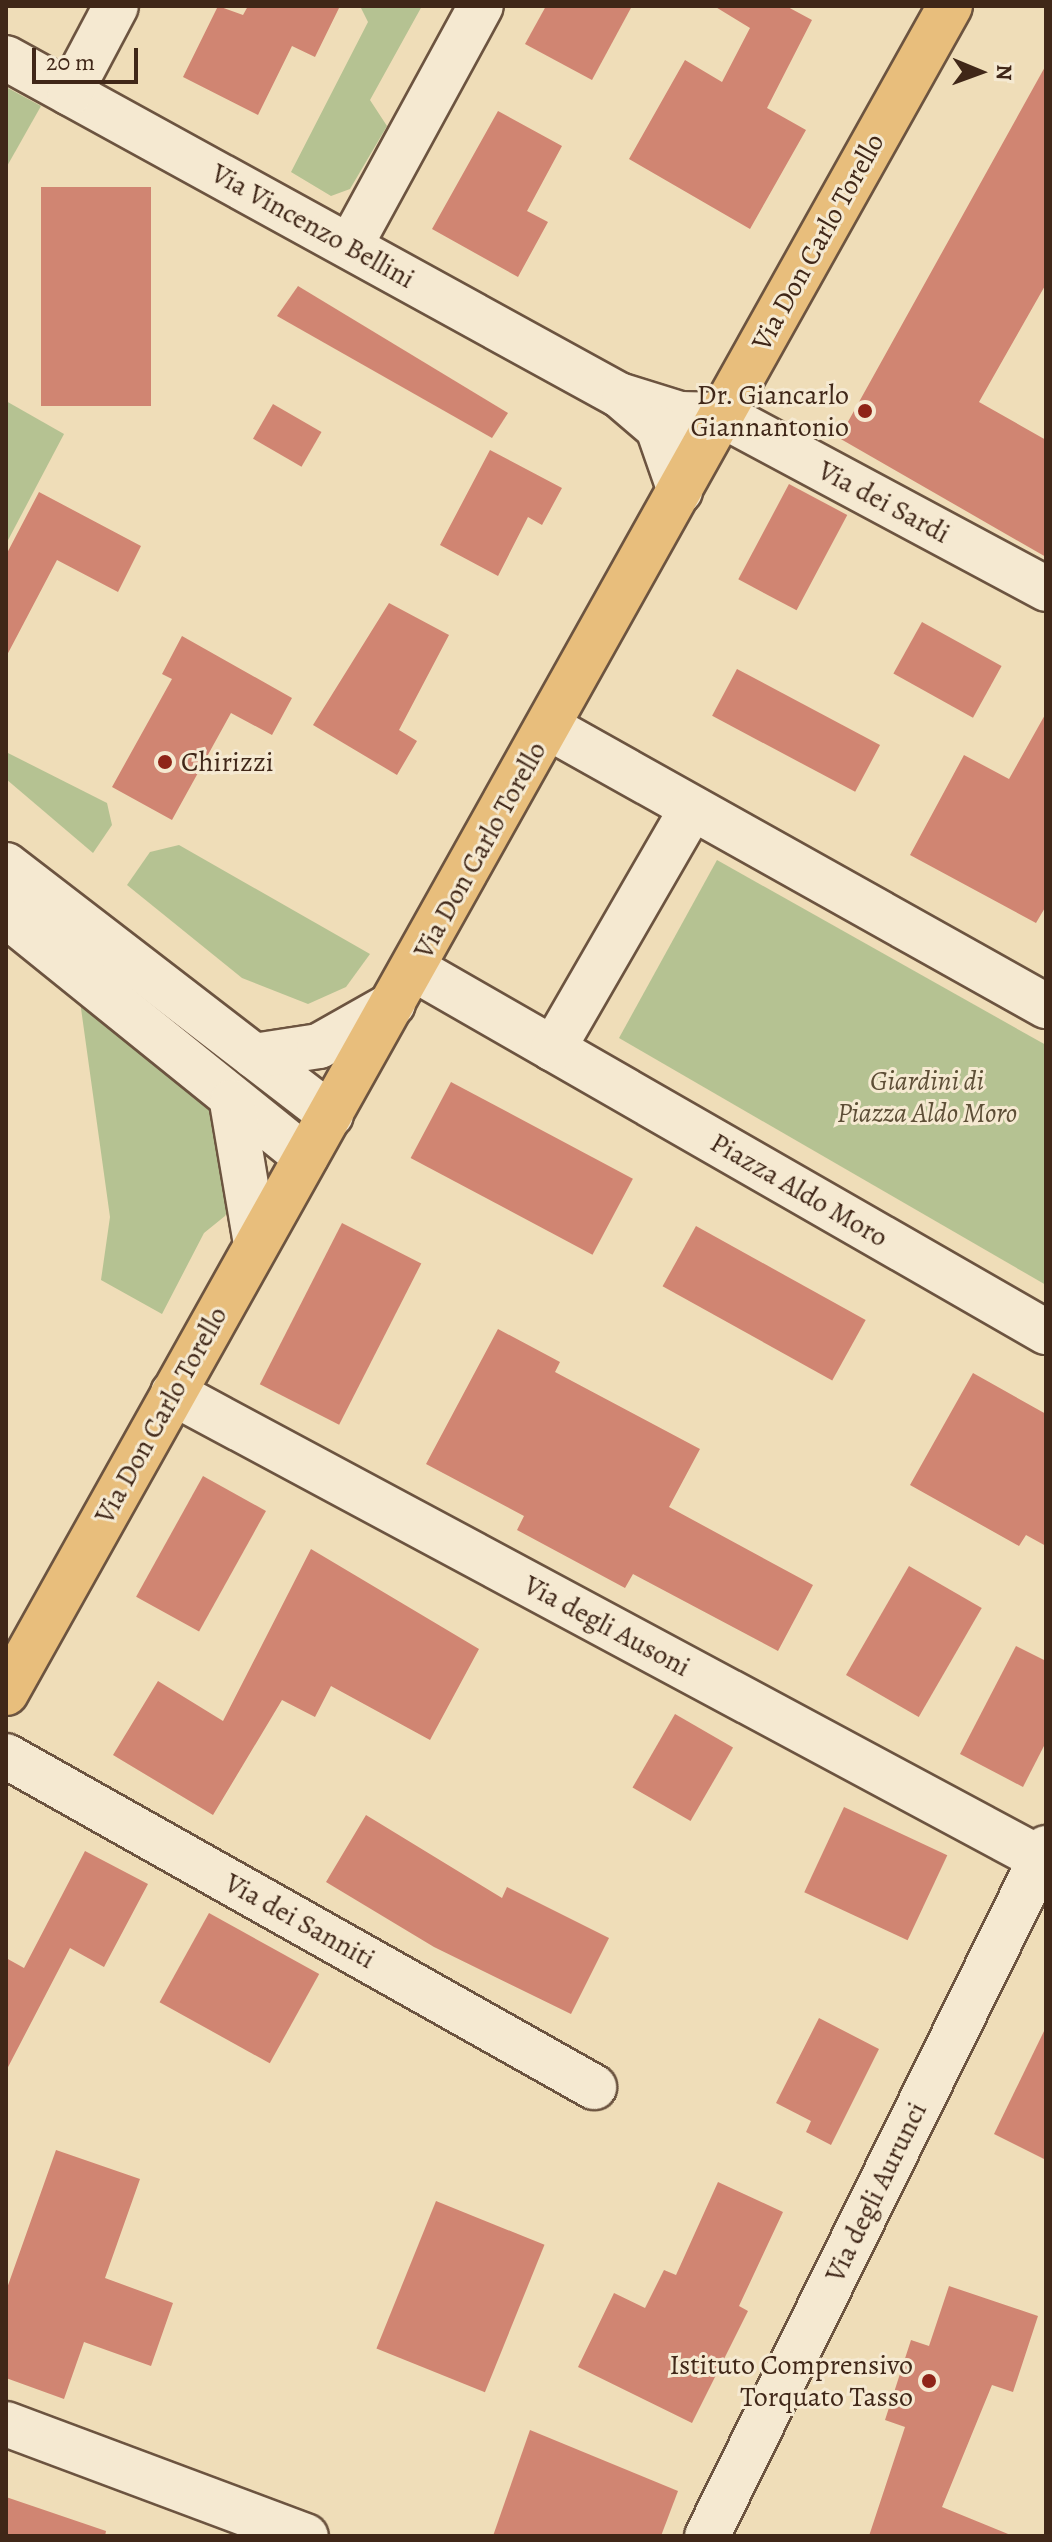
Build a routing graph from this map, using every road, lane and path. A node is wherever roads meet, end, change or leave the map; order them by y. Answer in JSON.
{"nodes":[{"id":1,"x":116,"y":6,"type":"edge"},
{"id":2,"x":481,"y":6,"type":"edge"},
{"id":3,"x":950,"y":6,"type":"edge"},
{"id":4,"x":6,"y":58,"type":"edge"},
{"id":5,"x":70,"y":93,"type":"junction"},
{"id":6,"x":350,"y":246,"type":"junction"},
{"id":7,"x":619,"y":395,"type":"junction"},
{"id":8,"x":722,"y":415,"type":"junction"},
{"id":9,"x":680,"y":491,"type":"junction"},
{"id":10,"x":1046,"y":589,"type":"edge"},
{"id":11,"x":548,"y":727,"type":"junction"},
{"id":12,"x":692,"y":808,"type":"junction"},
{"id":13,"x":6,"y":865,"type":"edge"},
{"id":14,"x":6,"y":915,"type":"edge"},
{"id":15,"x":404,"y":986,"type":"junction"},
{"id":16,"x":1046,"y":1006,"type":"edge"},
{"id":17,"x":553,"y":1049,"type":"junction"},
{"id":18,"x":254,"y":1056,"type":"junction"},
{"id":19,"x":232,"y":1102,"type":"junction"},
{"id":20,"x":331,"y":1115,"type":"junction"},
{"id":21,"x":306,"y":1157,"type":"junction"},
{"id":22,"x":256,"y":1244,"type":"junction"},
{"id":23,"x":1046,"y":1332,"type":"edge"},
{"id":24,"x":173,"y":1393,"type":"junction"},
{"id":25,"x":6,"y":1693,"type":"edge"},
{"id":26,"x":6,"y":1756,"type":"edge"},
{"id":27,"x":1043,"y":1854,"type":"edge"},
{"id":28,"x":594,"y":2087,"type":"dead end"},
{"id":29,"x":6,"y":2424,"type":"edge"},
{"id":30,"x":306,"y":2536,"type":"edge"},
{"id":31,"x":707,"y":2536,"type":"edge"}],
"edges":[{"from":1,"to":5,"type":"street"},
{"from":2,"to":6,"type":"street"},
{"from":3,"to":8,"type":"main road","name":"Via Don Carlo Torello"},
{"from":4,"to":5,"type":"street","name":"Via Vincenzo Bellini"},
{"from":5,"to":6,"type":"street","name":"Via Vincenzo Bellini"},
{"from":6,"to":7,"type":"street","name":"Via Vincenzo Bellini"},
{"from":7,"to":8,"type":"street","name":"Via Vincenzo Bellini"},
{"from":7,"to":9,"type":"street","name":"Via Vincenzo Bellini"},
{"from":8,"to":9,"type":"main road","name":"Via Don Carlo Torello"},
{"from":8,"to":10,"type":"street","name":"Via dei Sardi"},
{"from":9,"to":11,"type":"main road","name":"Via Don Carlo Torello"},
{"from":11,"to":12,"type":"street"},
{"from":11,"to":15,"type":"main road","name":"Via Don Carlo Torello"},
{"from":12,"to":16,"type":"street"},
{"from":12,"to":17,"type":"street"},
{"from":13,"to":18,"type":"street"},
{"from":14,"to":19,"type":"street"},
{"from":15,"to":17,"type":"street","name":"Piazza Aldo Moro"},
{"from":15,"to":18,"type":"street"},
{"from":15,"to":20,"type":"main road","name":"Via Don Carlo Torello"},
{"from":17,"to":23,"type":"street","name":"Piazza Aldo Moro"},
{"from":18,"to":20,"type":"street"},
{"from":19,"to":21,"type":"street"},
{"from":19,"to":22,"type":"street"},
{"from":20,"to":21,"type":"main road","name":"Via Don Carlo Torello"},
{"from":21,"to":22,"type":"main road","name":"Via Don Carlo Torello"},
{"from":22,"to":24,"type":"main road","name":"Via Don Carlo Torello"},
{"from":24,"to":25,"type":"main road","name":"Via Don Carlo Torello"},
{"from":24,"to":27,"type":"street","name":"Via degli Ausoni"},
{"from":26,"to":28,"type":"street","name":"Via dei Sanniti"},
{"from":27,"to":31,"type":"street","name":"Via degli Aurunci"},
{"from":29,"to":30,"type":"street"}]}
